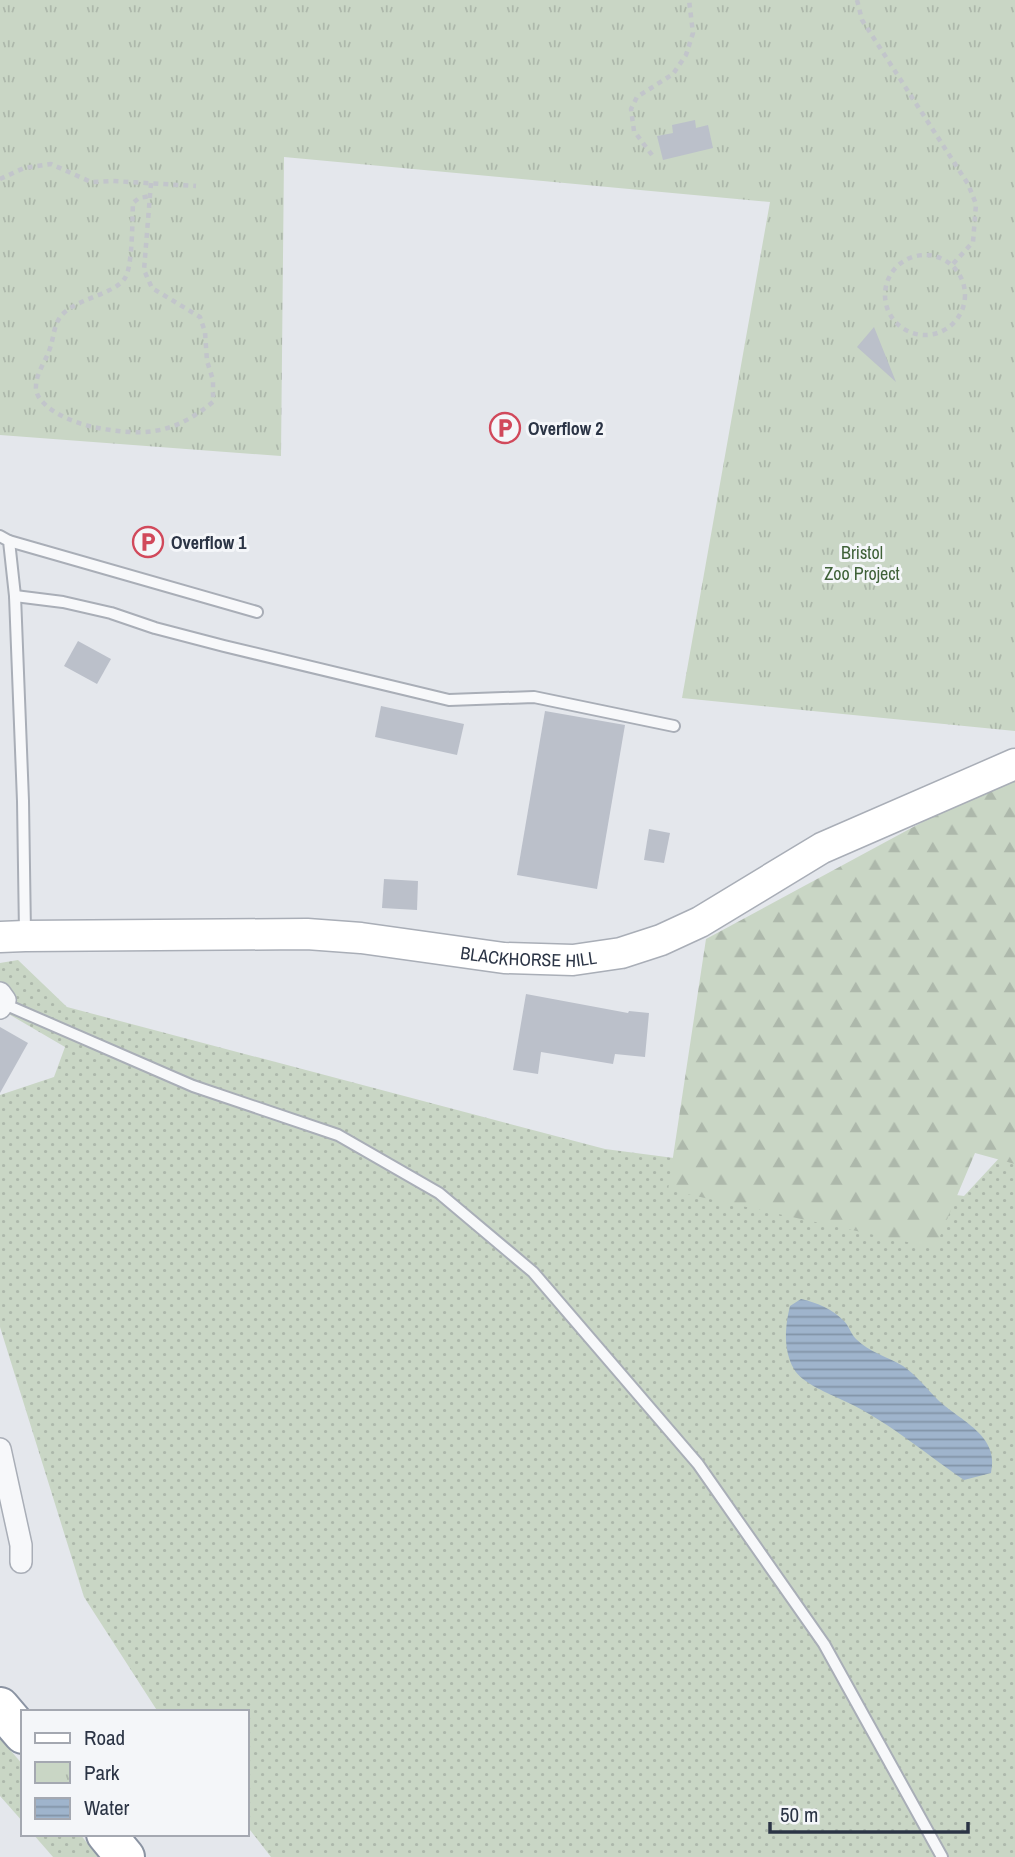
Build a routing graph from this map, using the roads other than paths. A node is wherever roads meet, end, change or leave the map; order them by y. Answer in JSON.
{"nodes":[{"id":1,"x":5,"y":539,"type":"edge"},
{"id":2,"x":15,"y":596,"type":"junction"},
{"id":3,"x":257,"y":611,"type":"dead end"},
{"id":4,"x":674,"y":726,"type":"dead end"},
{"id":5,"x":1015,"y":764,"type":"edge"},
{"id":6,"x":12,"y":937,"type":"edge"},
{"id":7,"x":2,"y":1001,"type":"edge"},
{"id":8,"x":0,"y":1450,"type":"edge"},
{"id":9,"x":21,"y":1562,"type":"dead end"},
{"id":10,"x":0,"y":1707,"type":"edge"},
{"id":11,"x":21,"y":1732,"type":"edge"},
{"id":12,"x":108,"y":1836,"type":"edge"},
{"id":13,"x":125,"y":1857,"type":"edge"},
{"id":14,"x":942,"y":1857,"type":"edge"}],
"edges":[{"from":1,"to":2,"type":"lane"},
{"from":1,"to":3,"type":"lane"},
{"from":2,"to":4,"type":"lane"},
{"from":2,"to":6,"type":"lane"},
{"from":5,"to":6,"type":"main road","name":"BLACKHORSE HILL"},
{"from":7,"to":14,"type":"lane"},
{"from":8,"to":9,"type":"street"},
{"from":10,"to":11,"type":"highway"},
{"from":12,"to":13,"type":"highway"}]}
